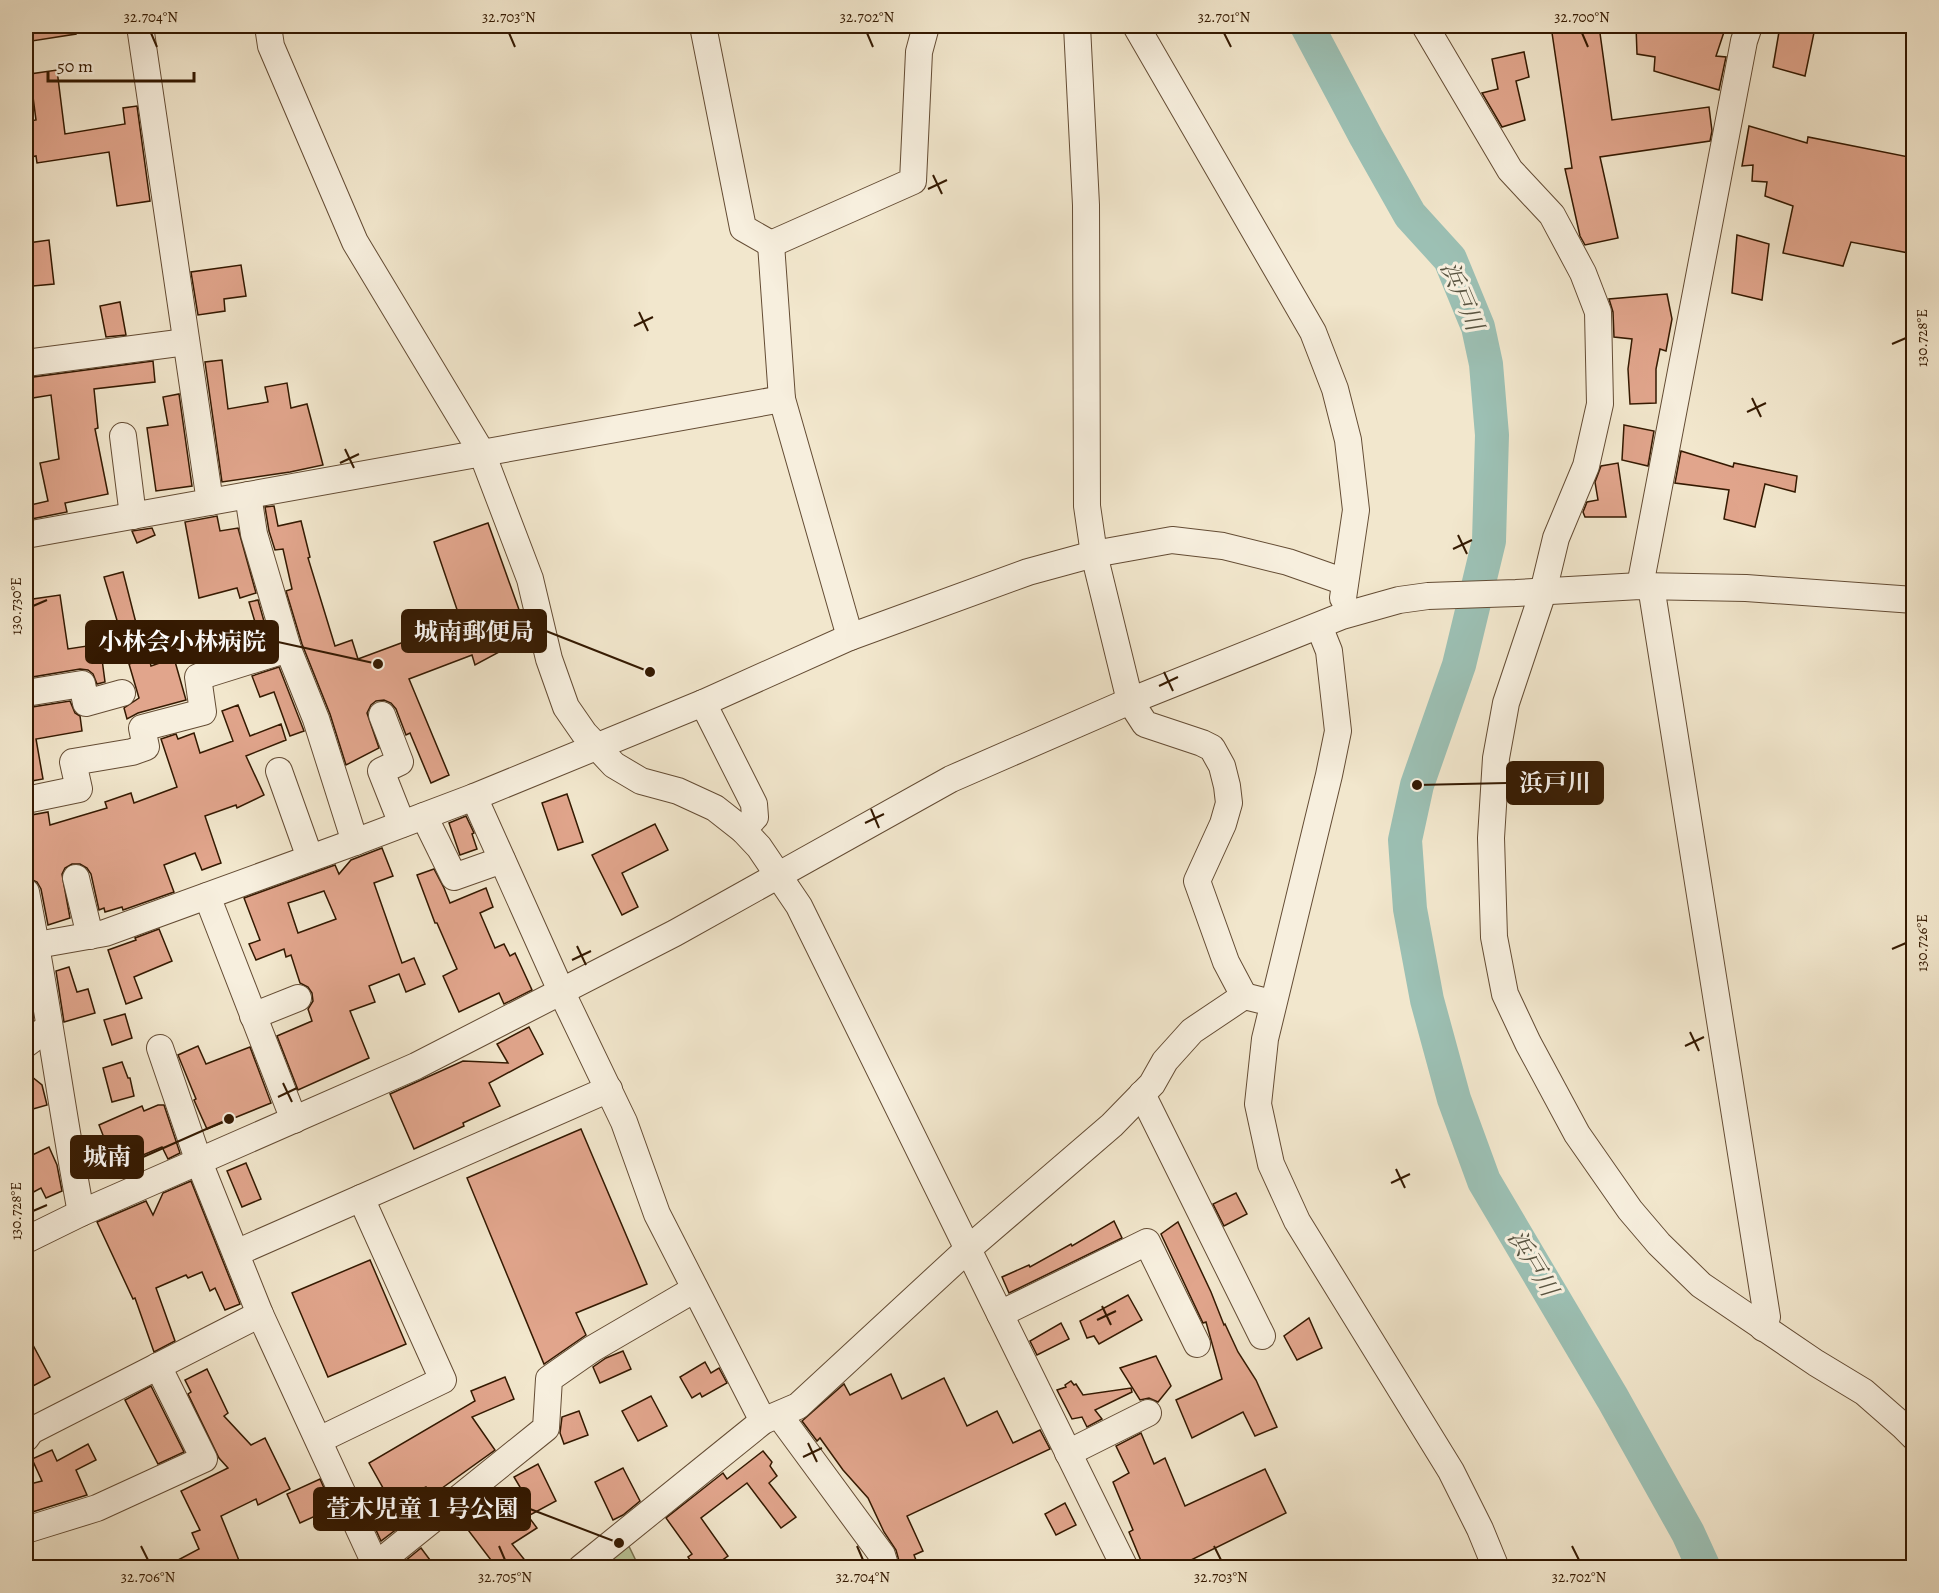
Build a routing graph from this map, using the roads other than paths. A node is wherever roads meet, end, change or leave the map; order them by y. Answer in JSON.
{"nodes":[{"id":1,"x":140,"y":26,"type":"edge"},
{"id":2,"x":268,"y":26,"type":"edge"},
{"id":3,"x":703,"y":26,"type":"edge"},
{"id":4,"x":926,"y":26,"type":"edge"},
{"id":5,"x":1077,"y":26,"type":"edge"},
{"id":6,"x":1136,"y":26,"type":"edge"},
{"id":7,"x":1425,"y":26,"type":"edge"},
{"id":8,"x":1749,"y":26,"type":"edge"},
{"id":9,"x":771,"y":244,"type":"junction"},
{"id":10,"x":186,"y":342,"type":"junction"},
{"id":11,"x":26,"y":363,"type":"edge"},
{"id":12,"x":783,"y":399,"type":"junction"},
{"id":13,"x":123,"y":436,"type":"dead end"},
{"id":14,"x":482,"y":453,"type":"junction"},
{"id":15,"x":248,"y":495,"type":"junction"},
{"id":16,"x":210,"y":502,"type":"junction"},
{"id":17,"x":133,"y":516,"type":"junction"},
{"id":18,"x":26,"y":535,"type":"edge"},
{"id":19,"x":1094,"y":554,"type":"junction"},
{"id":20,"x":1345,"y":582,"type":"junction"},
{"id":21,"x":1646,"y":586,"type":"junction"},
{"id":22,"x":1543,"y":592,"type":"junction"},
{"id":23,"x":1914,"y":600,"type":"edge"},
{"id":24,"x":1330,"y":621,"type":"junction"},
{"id":25,"x":850,"y":637,"type":"junction"},
{"id":26,"x":288,"y":649,"type":"junction"},
{"id":27,"x":26,"y":693,"type":"edge"},
{"id":28,"x":122,"y":693,"type":"dead end"},
{"id":29,"x":1130,"y":700,"type":"junction"},
{"id":30,"x":703,"y":703,"type":"junction"},
{"id":31,"x":382,"y":715,"type":"dead end"},
{"id":32,"x":598,"y":746,"type":"junction"},
{"id":33,"x":279,"y":771,"type":"dead end"},
{"id":34,"x":474,"y":797,"type":"junction"},
{"id":35,"x":26,"y":800,"type":"edge"},
{"id":36,"x":413,"y":820,"type":"junction"},
{"id":37,"x":743,"y":830,"type":"junction"},
{"id":38,"x":355,"y":842,"type":"junction"},
{"id":39,"x":310,"y":858,"type":"junction"},
{"id":40,"x":502,"y":860,"type":"junction"},
{"id":41,"x":780,"y":876,"type":"junction"},
{"id":42,"x":76,"y":878,"type":"dead end"},
{"id":43,"x":26,"y":892,"type":"edge"},
{"id":44,"x":207,"y":896,"type":"junction"},
{"id":45,"x":90,"y":936,"type":"junction"},
{"id":46,"x":37,"y":945,"type":"junction"},
{"id":47,"x":562,"y":993,"type":"junction"},
{"id":48,"x":1244,"y":996,"type":"junction"},
{"id":49,"x":298,"y":998,"type":"dead end"},
{"id":50,"x":1274,"y":1003,"type":"junction"},
{"id":51,"x":253,"y":1016,"type":"junction"},
{"id":52,"x":49,"y":1027,"type":"junction"},
{"id":53,"x":26,"y":1044,"type":"edge"},
{"id":54,"x":160,"y":1048,"type":"dead end"},
{"id":55,"x":609,"y":1089,"type":"junction"},
{"id":56,"x":1142,"y":1094,"type":"junction"},
{"id":57,"x":294,"y":1120,"type":"junction"},
{"id":58,"x":200,"y":1162,"type":"junction"},
{"id":59,"x":361,"y":1198,"type":"junction"},
{"id":60,"x":81,"y":1213,"type":"junction"},
{"id":61,"x":26,"y":1240,"type":"edge"},
{"id":62,"x":968,"y":1249,"type":"junction"},
{"id":63,"x":236,"y":1253,"type":"junction"},
{"id":64,"x":695,"y":1289,"type":"junction"},
{"id":65,"x":260,"y":1314,"type":"junction"},
{"id":66,"x":1000,"y":1314,"type":"junction"},
{"id":67,"x":1763,"y":1328,"type":"junction"},
{"id":68,"x":1262,"y":1336,"type":"dead end"},
{"id":69,"x":1197,"y":1344,"type":"dead end"},
{"id":70,"x":158,"y":1366,"type":"junction"},
{"id":71,"x":1148,"y":1413,"type":"dead end"},
{"id":72,"x":771,"y":1419,"type":"junction"},
{"id":73,"x":1914,"y":1437,"type":"edge"},
{"id":74,"x":26,"y":1438,"type":"edge"},
{"id":75,"x":320,"y":1440,"type":"junction"},
{"id":76,"x":1068,"y":1453,"type":"junction"},
{"id":77,"x":26,"y":1530,"type":"edge"},
{"id":78,"x":377,"y":1566,"type":"edge"},
{"id":79,"x":581,"y":1568,"type":"edge"},
{"id":80,"x":886,"y":1568,"type":"edge"},
{"id":81,"x":1125,"y":1568,"type":"edge"},
{"id":82,"x":1496,"y":1568,"type":"edge"}],
"edges":[{"from":1,"to":10,"type":"street"},
{"from":2,"to":14,"type":"street"},
{"from":3,"to":9,"type":"street"},
{"from":4,"to":9,"type":"street"},
{"from":5,"to":19,"type":"street"},
{"from":6,"to":20,"type":"street"},
{"from":7,"to":22,"type":"street"},
{"from":8,"to":21,"type":"street"},
{"from":9,"to":12,"type":"street"},
{"from":10,"to":11,"type":"street"},
{"from":10,"to":16,"type":"street"},
{"from":12,"to":14,"type":"street"},
{"from":12,"to":25,"type":"street"},
{"from":13,"to":17,"type":"street"},
{"from":14,"to":15,"type":"street"},
{"from":14,"to":32,"type":"street"},
{"from":15,"to":16,"type":"street"},
{"from":15,"to":26,"type":"street"},
{"from":16,"to":17,"type":"street"},
{"from":17,"to":18,"type":"street"},
{"from":19,"to":20,"type":"street"},
{"from":19,"to":25,"type":"street"},
{"from":19,"to":29,"type":"street"},
{"from":20,"to":24,"type":"street"},
{"from":21,"to":22,"type":"street"},
{"from":21,"to":23,"type":"street"},
{"from":21,"to":67,"type":"street"},
{"from":22,"to":24,"type":"street"},
{"from":22,"to":67,"type":"street"},
{"from":24,"to":29,"type":"street"},
{"from":24,"to":50,"type":"street"},
{"from":25,"to":30,"type":"street"},
{"from":26,"to":35,"type":"street"},
{"from":26,"to":38,"type":"street"},
{"from":27,"to":28,"type":"street"},
{"from":29,"to":41,"type":"street"},
{"from":29,"to":48,"type":"street"},
{"from":30,"to":32,"type":"street"},
{"from":30,"to":37,"type":"street"},
{"from":31,"to":36,"type":"street"},
{"from":32,"to":34,"type":"street"},
{"from":32,"to":37,"type":"street"},
{"from":33,"to":39,"type":"street"},
{"from":34,"to":36,"type":"street"},
{"from":34,"to":40,"type":"street"},
{"from":36,"to":38,"type":"street"},
{"from":36,"to":40,"type":"street"},
{"from":37,"to":41,"type":"street"},
{"from":38,"to":39,"type":"street"},
{"from":39,"to":44,"type":"street"},
{"from":40,"to":47,"type":"street"},
{"from":41,"to":47,"type":"street"},
{"from":41,"to":62,"type":"street"},
{"from":42,"to":45,"type":"street"},
{"from":43,"to":46,"type":"street"},
{"from":44,"to":45,"type":"street"},
{"from":44,"to":51,"type":"street"},
{"from":45,"to":46,"type":"street"},
{"from":46,"to":52,"type":"street"},
{"from":47,"to":55,"type":"street"},
{"from":47,"to":57,"type":"street"},
{"from":48,"to":50,"type":"street"},
{"from":48,"to":56,"type":"street"},
{"from":49,"to":51,"type":"street"},
{"from":50,"to":82,"type":"street"},
{"from":51,"to":57,"type":"street"},
{"from":52,"to":53,"type":"street"},
{"from":52,"to":60,"type":"street"},
{"from":54,"to":58,"type":"street"},
{"from":55,"to":59,"type":"street"},
{"from":55,"to":64,"type":"street"},
{"from":56,"to":62,"type":"street"},
{"from":56,"to":68,"type":"street"},
{"from":57,"to":58,"type":"street"},
{"from":58,"to":60,"type":"street"},
{"from":58,"to":63,"type":"street"},
{"from":59,"to":63,"type":"street"},
{"from":59,"to":75,"type":"street"},
{"from":60,"to":61,"type":"street"},
{"from":62,"to":66,"type":"street"},
{"from":62,"to":72,"type":"street"},
{"from":63,"to":65,"type":"street"},
{"from":64,"to":72,"type":"street"},
{"from":64,"to":78,"type":"street"},
{"from":65,"to":70,"type":"street"},
{"from":65,"to":75,"type":"street"},
{"from":66,"to":69,"type":"street"},
{"from":66,"to":76,"type":"street"},
{"from":67,"to":73,"type":"street"},
{"from":70,"to":74,"type":"street"},
{"from":70,"to":77,"type":"street"},
{"from":71,"to":76,"type":"street"},
{"from":72,"to":79,"type":"street"},
{"from":72,"to":80,"type":"street"},
{"from":75,"to":78,"type":"street"},
{"from":76,"to":81,"type":"street"}]}
